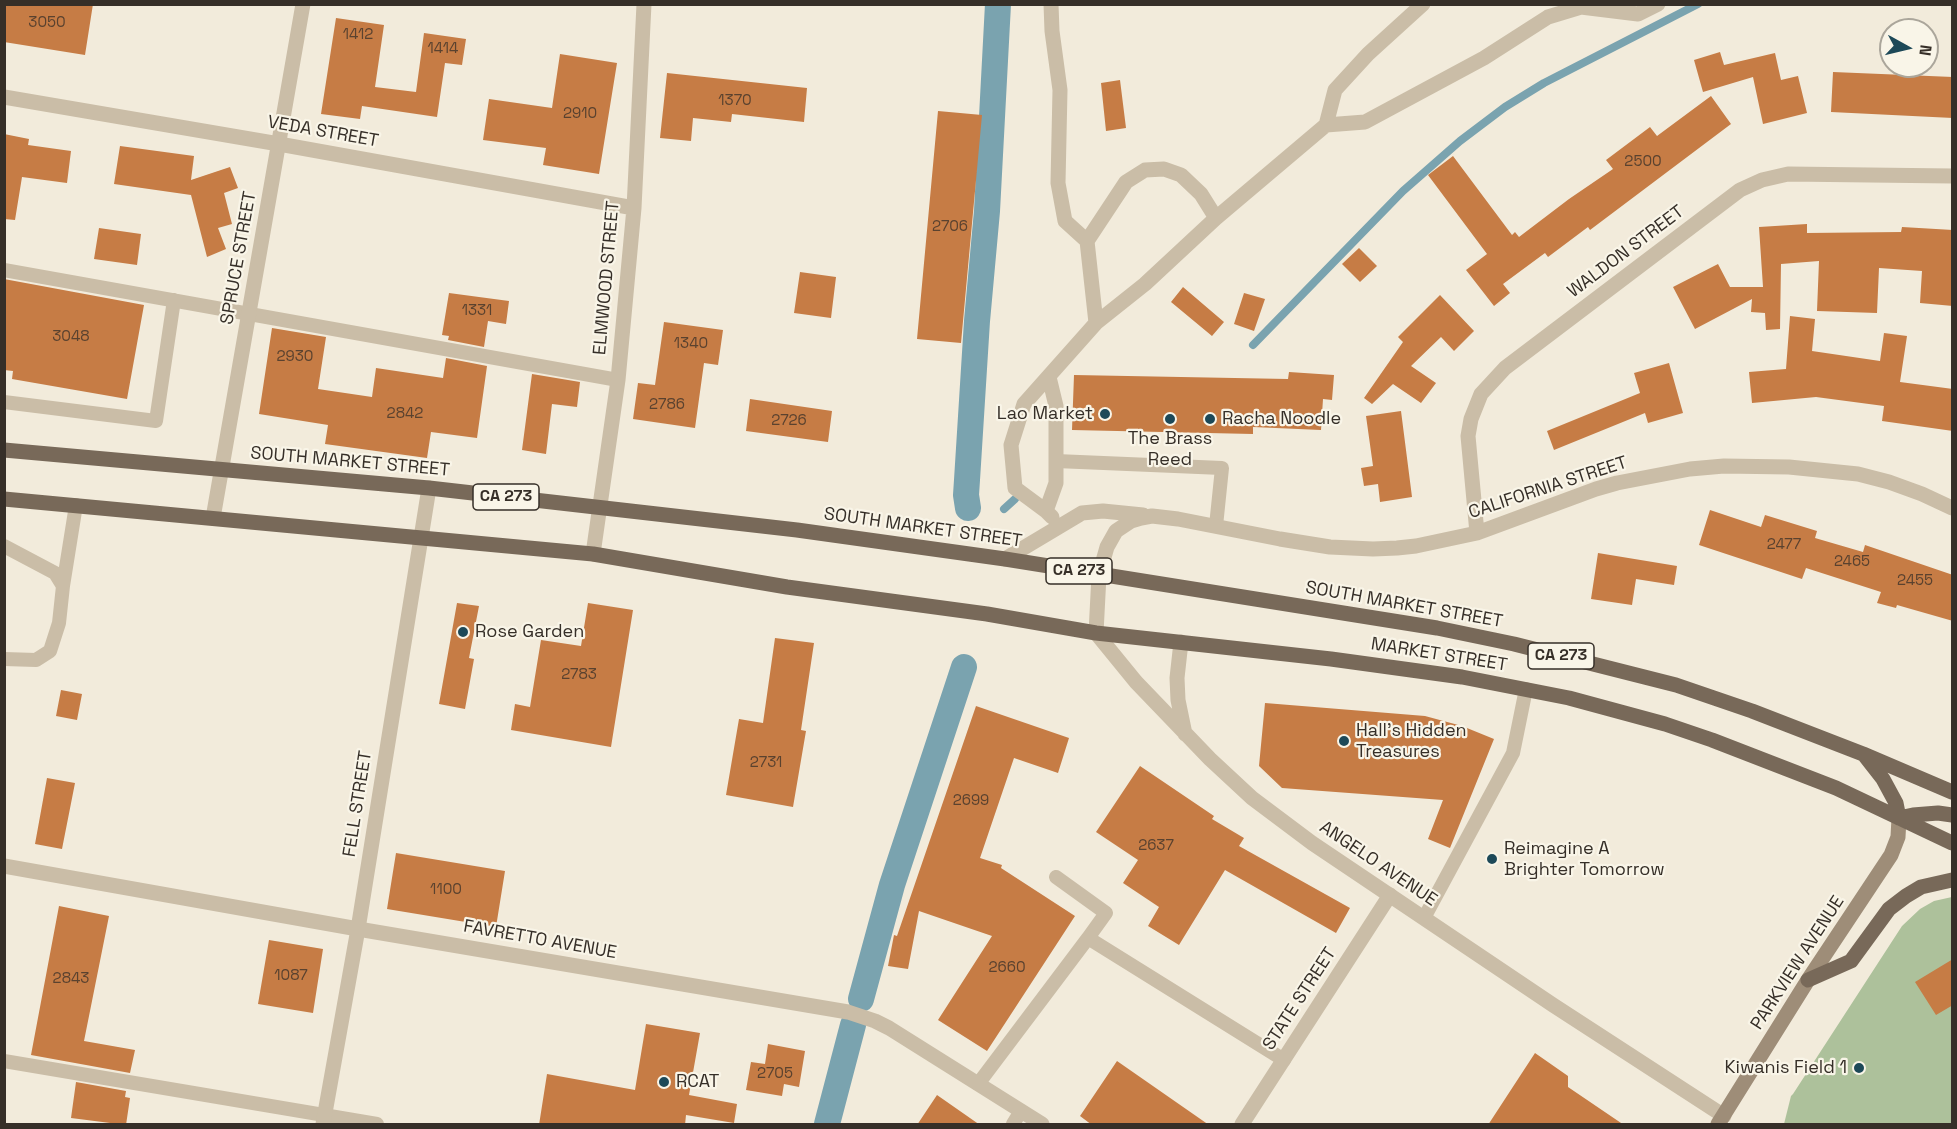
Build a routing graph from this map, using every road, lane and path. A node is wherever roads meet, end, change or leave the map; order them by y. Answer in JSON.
{"nodes":[{"id":1,"x":303,"y":4,"type":"edge"},
{"id":2,"x":644,"y":4,"type":"edge"},
{"id":3,"x":1051,"y":4,"type":"edge"},
{"id":4,"x":1423,"y":4,"type":"edge"},
{"id":5,"x":1658,"y":4,"type":"edge"},
{"id":6,"x":4,"y":97,"type":"edge"},
{"id":7,"x":1326,"y":125,"type":"junction"},
{"id":8,"x":279,"y":144,"type":"junction"},
{"id":9,"x":1953,"y":176,"type":"edge"},
{"id":10,"x":634,"y":208,"type":"junction"},
{"id":11,"x":1216,"y":218,"type":"junction"},
{"id":12,"x":1087,"y":241,"type":"junction"},
{"id":13,"x":4,"y":270,"type":"edge"},
{"id":14,"x":174,"y":300,"type":"junction"},
{"id":15,"x":249,"y":313,"type":"junction"},
{"id":16,"x":1096,"y":323,"type":"junction"},
{"id":17,"x":1049,"y":378,"type":"junction"},
{"id":18,"x":618,"y":380,"type":"junction"},
{"id":19,"x":4,"y":402,"type":"edge"},
{"id":20,"x":4,"y":450,"type":"edge"},
{"id":21,"x":1056,"y":461,"type":"junction"},
{"id":22,"x":221,"y":470,"type":"junction"},
{"id":23,"x":429,"y":488,"type":"junction"},
{"id":24,"x":4,"y":499,"type":"edge"},
{"id":25,"x":76,"y":505,"type":"junction"},
{"id":26,"x":600,"y":507,"type":"junction"},
{"id":27,"x":1953,"y":508,"type":"edge"},
{"id":28,"x":1046,"y":511,"type":"junction"},
{"id":29,"x":1152,"y":516,"type":"junction"},
{"id":30,"x":213,"y":518,"type":"junction"},
{"id":31,"x":1061,"y":526,"type":"junction"},
{"id":32,"x":1216,"y":526,"type":"junction"},
{"id":33,"x":1477,"y":533,"type":"junction"},
{"id":34,"x":422,"y":537,"type":"junction"},
{"id":35,"x":4,"y":546,"type":"edge"},
{"id":36,"x":593,"y":554,"type":"junction"},
{"id":37,"x":1005,"y":559,"type":"junction"},
{"id":38,"x":1099,"y":575,"type":"junction"},
{"id":39,"x":63,"y":586,"type":"junction"},
{"id":40,"x":1096,"y":633,"type":"junction"},
{"id":41,"x":1181,"y":642,"type":"junction"},
{"id":42,"x":4,"y":659,"type":"edge"},
{"id":43,"x":1526,"y":689,"type":"junction"},
{"id":44,"x":1185,"y":734,"type":"junction"},
{"id":45,"x":1863,"y":754,"type":"junction"},
{"id":46,"x":1953,"y":792,"type":"edge"},
{"id":47,"x":1953,"y":814,"type":"edge"},
{"id":48,"x":1899,"y":818,"type":"junction"},
{"id":49,"x":1953,"y":843,"type":"edge"},
{"id":50,"x":4,"y":866,"type":"edge"},
{"id":51,"x":1056,"y":878,"type":"dead end"},
{"id":52,"x":1953,"y":880,"type":"edge"},
{"id":53,"x":1390,"y":895,"type":"junction"},
{"id":54,"x":1424,"y":918,"type":"junction"},
{"id":55,"x":358,"y":929,"type":"junction"},
{"id":56,"x":1088,"y":938,"type":"junction"},
{"id":57,"x":1808,"y":980,"type":"junction"},
{"id":58,"x":1284,"y":1060,"type":"junction"},
{"id":59,"x":4,"y":1061,"type":"edge"},
{"id":60,"x":978,"y":1084,"type":"junction"},
{"id":61,"x":1022,"y":1111,"type":"junction"},
{"id":62,"x":324,"y":1120,"type":"edge"},
{"id":63,"x":1721,"y":1120,"type":"edge"},
{"id":64,"x":376,"y":1125,"type":"edge"},
{"id":65,"x":1013,"y":1125,"type":"edge"},
{"id":66,"x":1042,"y":1125,"type":"edge"},
{"id":67,"x":1242,"y":1125,"type":"edge"}],
"edges":[{"from":1,"to":8,"type":"street","name":"SPRUCE STREET"},
{"from":2,"to":10,"type":"street","name":"ELMWOOD STREET"},
{"from":3,"to":12,"type":"street"},
{"from":4,"to":7,"type":"street"},
{"from":5,"to":7,"type":"street"},
{"from":6,"to":8,"type":"street","name":"VEDA STREET"},
{"from":7,"to":11,"type":"street"},
{"from":8,"to":10,"type":"street","name":"VEDA STREET"},
{"from":8,"to":15,"type":"street","name":"SPRUCE STREET"},
{"from":9,"to":33,"type":"street","name":"WALDON STREET"},
{"from":10,"to":18,"type":"street","name":"ELMWOOD STREET"},
{"from":11,"to":12,"type":"street"},
{"from":11,"to":16,"type":"street"},
{"from":12,"to":16,"type":"street"},
{"from":13,"to":14,"type":"lane"},
{"from":14,"to":15,"type":"lane"},
{"from":14,"to":19,"type":"lane"},
{"from":15,"to":18,"type":"lane"},
{"from":15,"to":22,"type":"street","name":"SPRUCE STREET"},
{"from":16,"to":17,"type":"street"},
{"from":17,"to":21,"type":"street"},
{"from":17,"to":28,"type":"street"},
{"from":18,"to":26,"type":"street","name":"ELMWOOD STREET"},
{"from":20,"to":22,"type":"main road","name":"SOUTH MARKET STREET","number":"CA 273"},
{"from":21,"to":28,"type":"street"},
{"from":21,"to":32,"type":"lane"},
{"from":22,"to":23,"type":"main road","name":"SOUTH MARKET STREET","number":"CA 273"},
{"from":22,"to":30,"type":"street","name":"SPRUCE STREET"},
{"from":23,"to":26,"type":"main road","name":"SOUTH MARKET STREET","number":"CA 273"},
{"from":23,"to":34,"type":"street","name":"FELL STREET"},
{"from":24,"to":25,"type":"main road","number":"CA 273"},
{"from":25,"to":30,"type":"main road","number":"CA 273"},
{"from":25,"to":39,"type":"lane"},
{"from":26,"to":36,"type":"street","name":"ELMWOOD STREET"},
{"from":26,"to":37,"type":"main road","name":"SOUTH MARKET STREET","number":"CA 273"},
{"from":27,"to":33,"type":"street","name":"CALIFORNIA STREET"},
{"from":28,"to":31,"type":"street"},
{"from":29,"to":31,"type":"street","name":"CALIFORNIA STREET"},
{"from":29,"to":32,"type":"street","name":"CALIFORNIA STREET"},
{"from":29,"to":38,"type":"street","name":"CALIFORNIA STREET"},
{"from":30,"to":34,"type":"main road","number":"CA 273"},
{"from":31,"to":37,"type":"street","name":"CALIFORNIA STREET"},
{"from":32,"to":33,"type":"street","name":"CALIFORNIA STREET"},
{"from":34,"to":36,"type":"main road","number":"CA 273"},
{"from":34,"to":55,"type":"street","name":"FELL STREET"},
{"from":35,"to":39,"type":"lane"},
{"from":36,"to":40,"type":"main road","number":"CA 273"},
{"from":37,"to":38,"type":"main road","name":"SOUTH MARKET STREET","number":"CA 273"},
{"from":38,"to":40,"type":"street"},
{"from":38,"to":45,"type":"main road","name":"SOUTH MARKET STREET","number":"CA 273"},
{"from":39,"to":42,"type":"lane"},
{"from":40,"to":41,"type":"main road","name":"MARKET STREET","number":"CA 273"},
{"from":40,"to":44,"type":"street","name":"ANGELO AVENUE"},
{"from":41,"to":43,"type":"main road","name":"MARKET STREET","number":"CA 273"},
{"from":41,"to":44,"type":"street"},
{"from":43,"to":48,"type":"main road","name":"MARKET STREET","number":"CA 273"},
{"from":43,"to":54,"type":"lane"},
{"from":44,"to":53,"type":"street","name":"ANGELO AVENUE"},
{"from":45,"to":46,"type":"main road","name":"SOUTH MARKET STREET","number":"CA 273"},
{"from":45,"to":48,"type":"main road"},
{"from":47,"to":48,"type":"main road"},
{"from":48,"to":49,"type":"main road","number":"CA 273"},
{"from":48,"to":57,"type":"main road","name":"PARKVIEW AVENUE"},
{"from":50,"to":55,"type":"street","name":"FAVRETTO AVENUE"},
{"from":51,"to":56,"type":"lane"},
{"from":52,"to":57,"type":"main road"},
{"from":53,"to":54,"type":"street","name":"ANGELO AVENUE"},
{"from":53,"to":58,"type":"street","name":"STATE STREET"},
{"from":54,"to":63,"type":"street","name":"ANGELO AVENUE"},
{"from":55,"to":60,"type":"street","name":"FAVRETTO AVENUE"},
{"from":55,"to":62,"type":"street","name":"FELL STREET"},
{"from":56,"to":58,"type":"lane"},
{"from":56,"to":60,"type":"lane"},
{"from":57,"to":63,"type":"main road","name":"PARKVIEW AVENUE"},
{"from":58,"to":67,"type":"street","name":"STATE STREET"},
{"from":59,"to":62,"type":"lane"},
{"from":60,"to":61,"type":"street","name":"FAVRETTO AVENUE"},
{"from":61,"to":65,"type":"lane"},
{"from":61,"to":66,"type":"street","name":"FAVRETTO AVENUE"},
{"from":62,"to":64,"type":"lane"}]}
